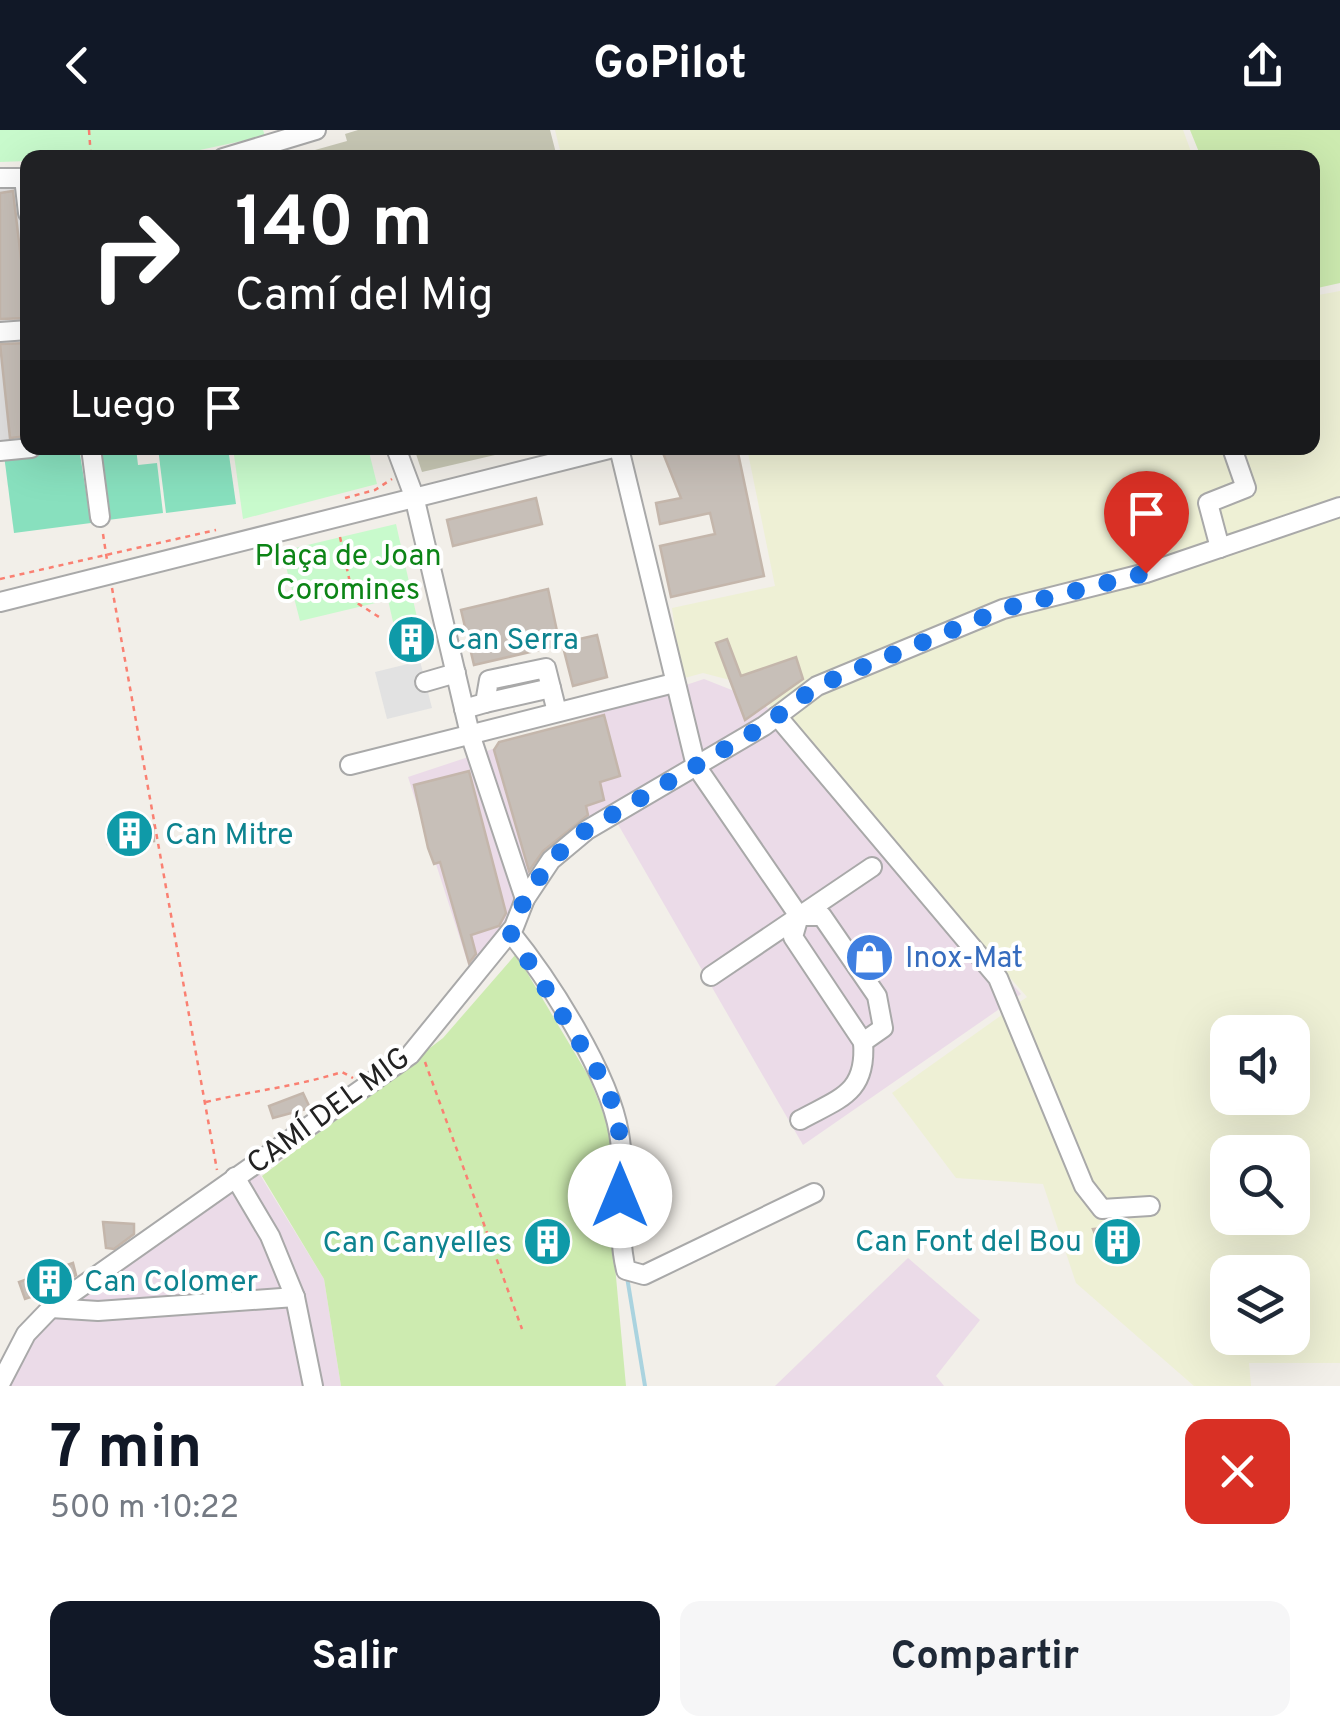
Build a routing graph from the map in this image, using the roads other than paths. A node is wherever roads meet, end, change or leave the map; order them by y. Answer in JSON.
{"nodes":[{"id":1,"x":316,"y":130,"type":"edge"},
{"id":2,"x":288,"y":142,"type":"edge"},
{"id":3,"x":263,"y":150,"type":"edge"},
{"id":4,"x":0,"y":441,"type":"edge"},
{"id":5,"x":1,"y":451,"type":"edge"},
{"id":6,"x":92,"y":455,"type":"edge"},
{"id":7,"x":399,"y":455,"type":"edge"},
{"id":8,"x":587,"y":455,"type":"edge"},
{"id":9,"x":618,"y":455,"type":"edge"},
{"id":10,"x":1234,"y":455,"type":"edge"},
{"id":11,"x":414,"y":496,"type":"junction"},
{"id":12,"x":1340,"y":507,"type":"edge"},
{"id":13,"x":100,"y":518,"type":"road end"},
{"id":14,"x":1220,"y":548,"type":"junction"},
{"id":15,"x":0,"y":602,"type":"edge"},
{"id":16,"x":456,"y":674,"type":"junction"},
{"id":17,"x":516,"y":674,"type":"junction"},
{"id":18,"x":425,"y":682,"type":"dead end"},
{"id":19,"x":674,"y":683,"type":"junction"},
{"id":20,"x":527,"y":694,"type":"junction"},
{"id":21,"x":485,"y":703,"type":"junction"},
{"id":22,"x":464,"y":709,"type":"junction"},
{"id":23,"x":558,"y":712,"type":"junction"},
{"id":24,"x":777,"y":716,"type":"junction"},
{"id":25,"x":470,"y":734,"type":"junction"},
{"id":26,"x":350,"y":765,"type":"dead end"},
{"id":27,"x":696,"y":766,"type":"junction"},
{"id":28,"x":872,"y":867,"type":"dead end"},
{"id":29,"x":525,"y":899,"type":"junction"},
{"id":30,"x":800,"y":916,"type":"junction"},
{"id":31,"x":510,"y":932,"type":"junction"},
{"id":32,"x":711,"y":976,"type":"dead end"},
{"id":33,"x":863,"y":1042,"type":"junction"},
{"id":34,"x":800,"y":1120,"type":"dead end"},
{"id":35,"x":227,"y":1182,"type":"junction"},
{"id":36,"x":814,"y":1194,"type":"dead end"},
{"id":37,"x":1150,"y":1206,"type":"dead end"},
{"id":38,"x":295,"y":1297,"type":"junction"},
{"id":39,"x":51,"y":1308,"type":"junction"},
{"id":40,"x":0,"y":1384,"type":"edge"},
{"id":41,"x":313,"y":1386,"type":"edge"}],
"edges":[{"from":1,"to":2,"type":"street"},
{"from":2,"to":3,"type":"street"},
{"from":4,"to":5,"type":"street"},
{"from":6,"to":13,"type":"street"},
{"from":7,"to":11,"type":"street"},
{"from":8,"to":11,"type":"street"},
{"from":9,"to":19,"type":"street"},
{"from":10,"to":14,"type":"street"},
{"from":11,"to":15,"type":"street"},
{"from":11,"to":16,"type":"street"},
{"from":12,"to":14,"type":"street","name":"CAMÍ DEL MIG"},
{"from":14,"to":24,"type":"street","name":"CAMÍ DEL MIG"},
{"from":16,"to":18,"type":"street"},
{"from":16,"to":22,"type":"street"},
{"from":17,"to":20,"type":"street"},
{"from":17,"to":20,"type":"street"},
{"from":17,"to":21,"type":"street"},
{"from":19,"to":23,"type":"street"},
{"from":19,"to":27,"type":"street"},
{"from":20,"to":21,"type":"street"},
{"from":20,"to":23,"type":"street"},
{"from":21,"to":22,"type":"street"},
{"from":22,"to":25,"type":"street"},
{"from":23,"to":25,"type":"street"},
{"from":24,"to":27,"type":"street","name":"CAMÍ DEL MIG"},
{"from":24,"to":37,"type":"street"},
{"from":25,"to":26,"type":"street"},
{"from":25,"to":29,"type":"street"},
{"from":27,"to":29,"type":"street","name":"CAMÍ DEL MIG"},
{"from":27,"to":30,"type":"street"},
{"from":28,"to":30,"type":"street"},
{"from":29,"to":31,"type":"street","name":"CAMÍ DEL MIG"},
{"from":30,"to":32,"type":"street"},
{"from":30,"to":33,"type":"street"},
{"from":30,"to":33,"type":"street"},
{"from":31,"to":35,"type":"street","name":"CAMÍ DEL MIG"},
{"from":31,"to":36,"type":"street"},
{"from":33,"to":34,"type":"street"},
{"from":35,"to":38,"type":"street"},
{"from":35,"to":39,"type":"street","name":"CAMÍ DEL MIG"},
{"from":38,"to":39,"type":"street"},
{"from":38,"to":41,"type":"street"},
{"from":39,"to":40,"type":"street","name":"CAMÍ DEL MIG"}]}
